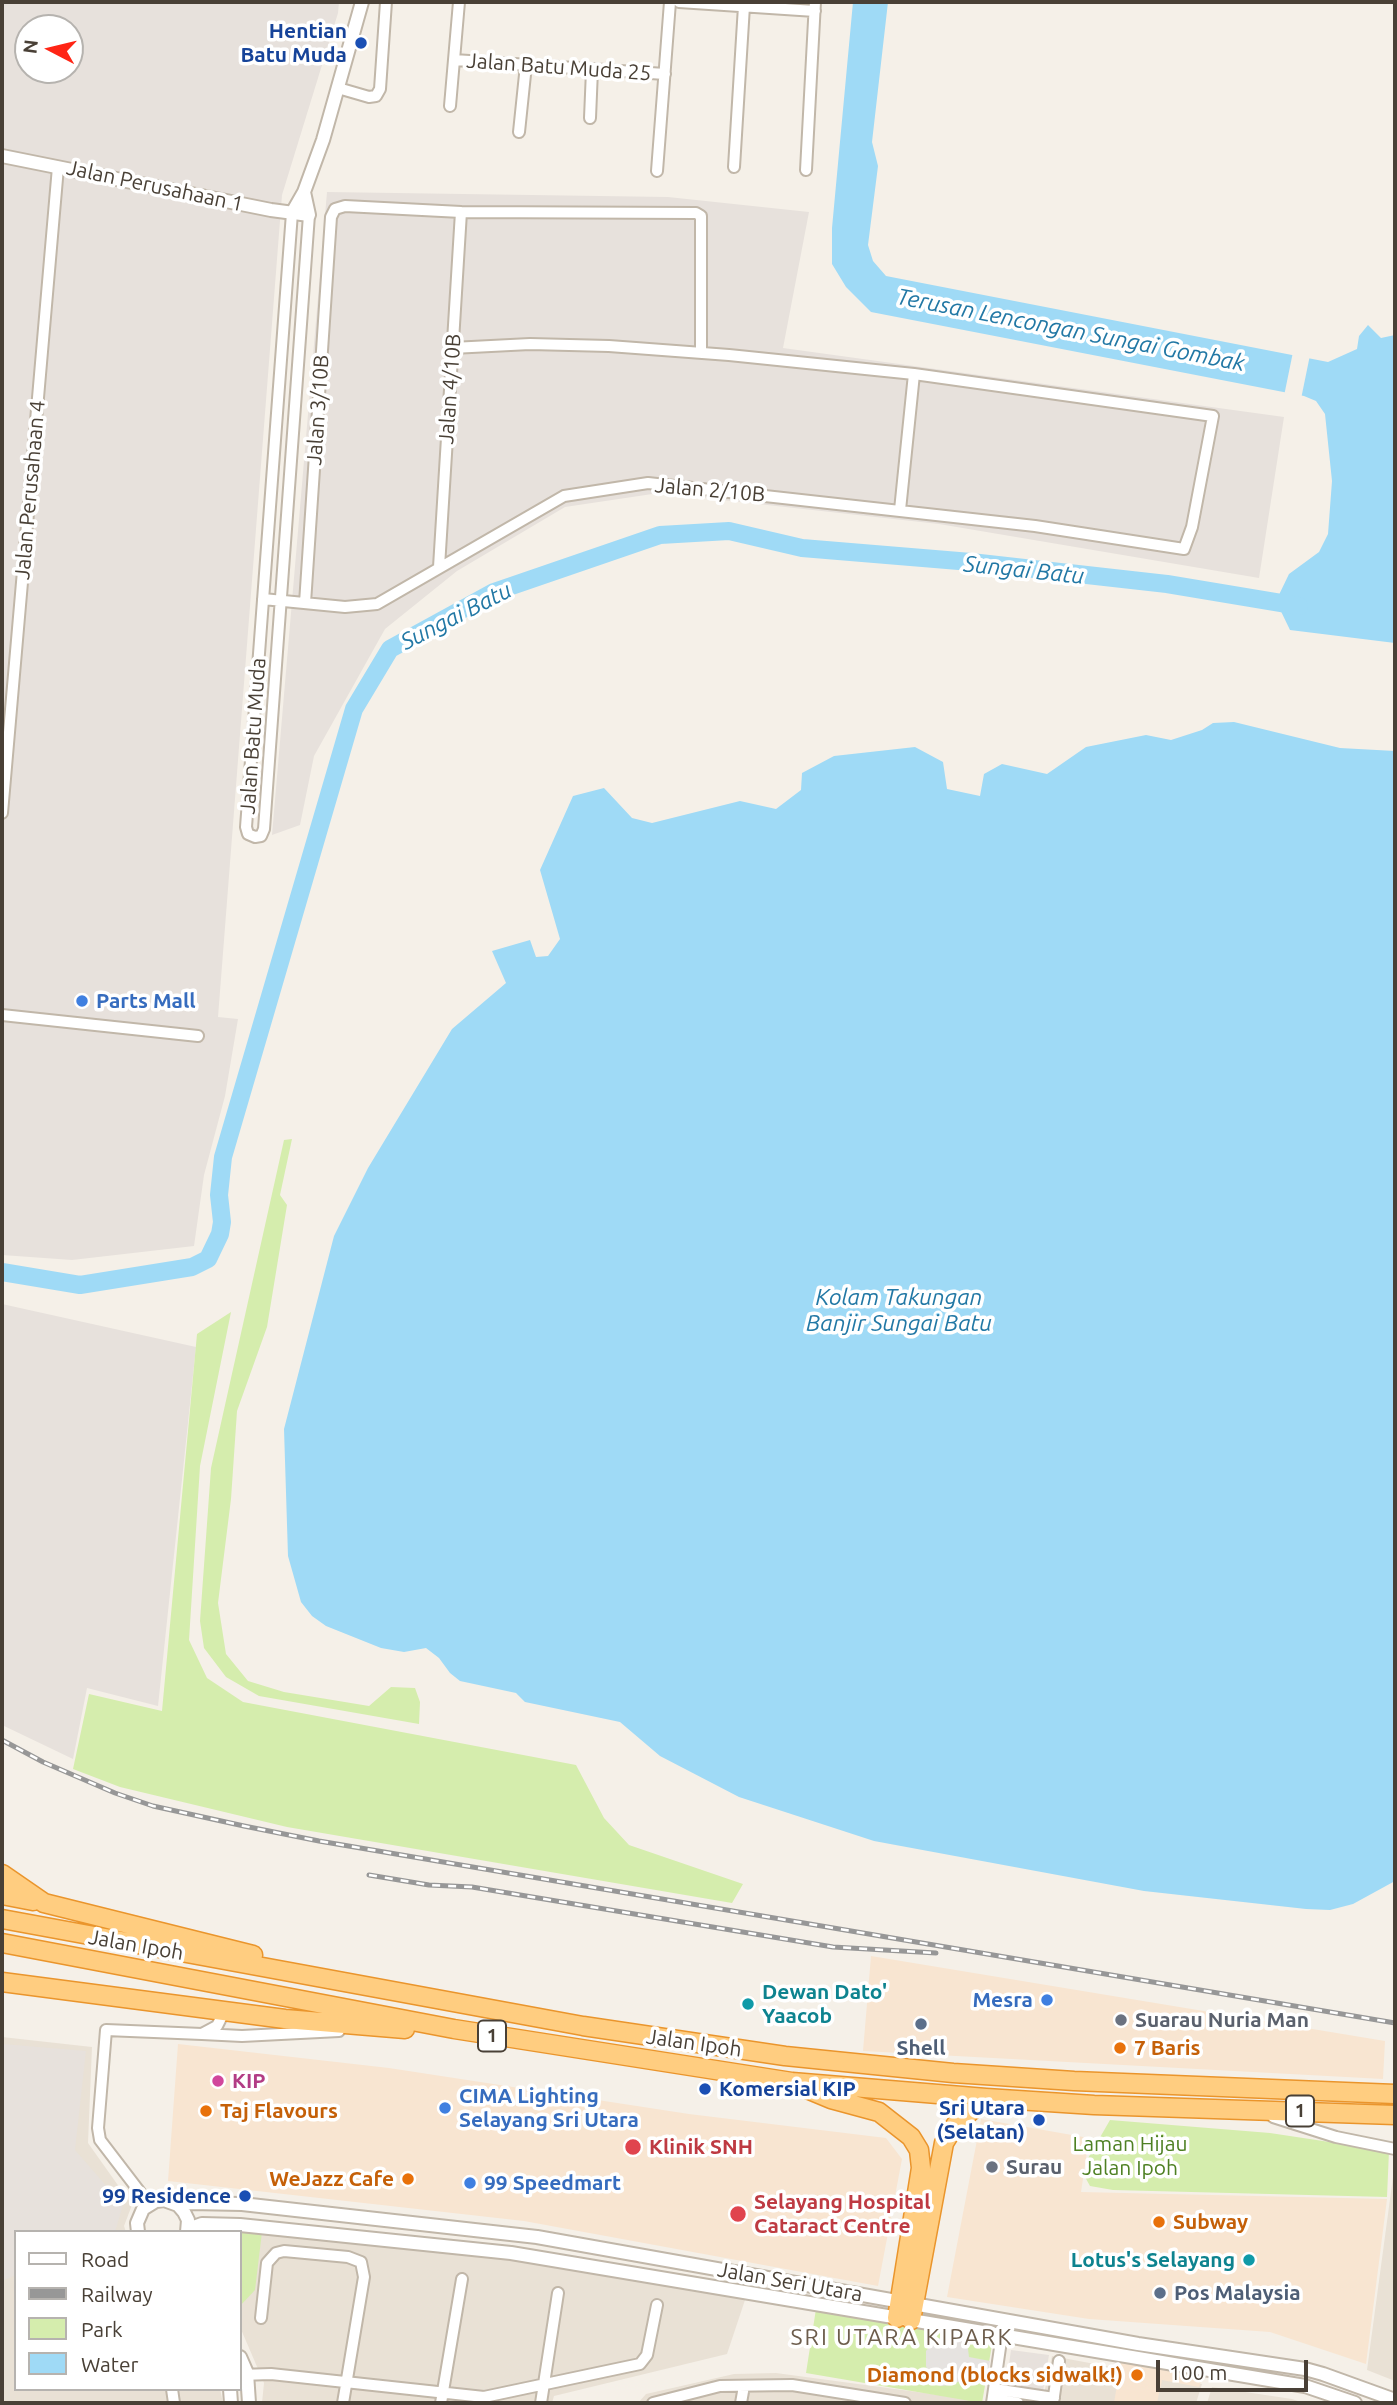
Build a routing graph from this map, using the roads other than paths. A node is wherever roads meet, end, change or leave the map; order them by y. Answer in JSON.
{"nodes":[{"id":1,"x":362,"y":2,"type":"edge"},
{"id":2,"x":386,"y":2,"type":"edge"},
{"id":3,"x":459,"y":2,"type":"edge"},
{"id":4,"x":670,"y":2,"type":"edge"},
{"id":5,"x":679,"y":2,"type":"edge"},
{"id":6,"x":744,"y":6,"type":"junction"},
{"id":7,"x":815,"y":6,"type":"edge"},
{"id":8,"x":454,"y":60,"type":"junction"},
{"id":9,"x":526,"y":65,"type":"junction"},
{"id":10,"x":593,"y":70,"type":"junction"},
{"id":11,"x":665,"y":74,"type":"junction"},
{"id":12,"x":338,"y":88,"type":"junction"},
{"id":13,"x":450,"y":106,"type":"dead end"},
{"id":14,"x":590,"y":118,"type":"dead end"},
{"id":15,"x":519,"y":132,"type":"dead end"},
{"id":16,"x":2,"y":156,"type":"edge"},
{"id":17,"x":58,"y":167,"type":"junction"},
{"id":18,"x":733,"y":167,"type":"dead end"},
{"id":19,"x":806,"y":170,"type":"dead end"},
{"id":20,"x":657,"y":171,"type":"dead end"},
{"id":21,"x":304,"y":192,"type":"junction"},
{"id":22,"x":461,"y":212,"type":"junction"},
{"id":23,"x":292,"y":213,"type":"junction"},
{"id":24,"x":309,"y":215,"type":"junction"},
{"id":25,"x":452,"y":348,"type":"junction"},
{"id":26,"x":701,"y":353,"type":"junction"},
{"id":27,"x":914,"y":374,"type":"junction"},
{"id":28,"x":900,"y":510,"type":"junction"},
{"id":29,"x":439,"y":567,"type":"junction"},
{"id":30,"x":263,"y":599,"type":"junction"},
{"id":31,"x":282,"y":601,"type":"junction"},
{"id":32,"x":305,"y":603,"type":"junction"},
{"id":33,"x":2,"y":813,"type":"edge"},
{"id":34,"x":2,"y":1015,"type":"edge"},
{"id":35,"x":198,"y":1036,"type":"dead end"},
{"id":36,"x":2,"y":1874,"type":"edge"},
{"id":37,"x":2,"y":1895,"type":"edge"},
{"id":38,"x":44,"y":1903,"type":"junction"},
{"id":39,"x":2,"y":1919,"type":"edge"},
{"id":40,"x":2,"y":1943,"type":"edge"},
{"id":41,"x":2,"y":1982,"type":"edge"},
{"id":42,"x":457,"y":2003,"type":"junction"},
{"id":43,"x":215,"y":2009,"type":"junction"},
{"id":44,"x":380,"y":2028,"type":"junction"},
{"id":45,"x":454,"y":2029,"type":"junction"},
{"id":46,"x":202,"y":2034,"type":"junction"},
{"id":47,"x":792,"y":2082,"type":"junction"},
{"id":48,"x":1395,"y":2094,"type":"edge"},
{"id":49,"x":986,"y":2098,"type":"junction"},
{"id":50,"x":1249,"y":2109,"type":"junction"},
{"id":51,"x":1395,"y":2115,"type":"edge"},
{"id":52,"x":1395,"y":2149,"type":"edge"},
{"id":53,"x":149,"y":2204,"type":"junction"},
{"id":54,"x":178,"y":2205,"type":"junction"},
{"id":55,"x":138,"y":2230,"type":"edge"},
{"id":56,"x":188,"y":2230,"type":"edge"},
{"id":57,"x":462,"y":2278,"type":"dead end"},
{"id":58,"x":558,"y":2293,"type":"dead end"},
{"id":59,"x":657,"y":2305,"type":"dead end"},
{"id":60,"x":906,"y":2311,"type":"junction"},
{"id":61,"x":261,"y":2318,"type":"dead end"},
{"id":62,"x":1004,"y":2320,"type":"junction"},
{"id":63,"x":1002,"y":2336,"type":"junction"},
{"id":64,"x":1059,"y":2361,"type":"dead end"},
{"id":65,"x":243,"y":2374,"type":"edge"},
{"id":66,"x":346,"y":2383,"type":"junction"},
{"id":67,"x":544,"y":2385,"type":"junction"},
{"id":68,"x":744,"y":2386,"type":"junction"},
{"id":69,"x":993,"y":2397,"type":"edge"},
{"id":70,"x":843,"y":2398,"type":"edge"},
{"id":71,"x":442,"y":2399,"type":"edge"},
{"id":72,"x":1395,"y":2400,"type":"edge"},
{"id":73,"x":1053,"y":2401,"type":"edge"},
{"id":74,"x":249,"y":2403,"type":"edge"},
{"id":75,"x":343,"y":2403,"type":"edge"},
{"id":76,"x":541,"y":2403,"type":"edge"},
{"id":77,"x":653,"y":2403,"type":"edge"},
{"id":78,"x":741,"y":2403,"type":"edge"},
{"id":79,"x":905,"y":2403,"type":"edge"},
{"id":80,"x":1018,"y":2403,"type":"edge"},
{"id":81,"x":1355,"y":2403,"type":"edge"}],
"edges":[{"from":1,"to":12,"type":"street"},
{"from":2,"to":12,"type":"street"},
{"from":3,"to":8,"type":"street"},
{"from":4,"to":11,"type":"street"},
{"from":5,"to":6,"type":"street"},
{"from":6,"to":7,"type":"street"},
{"from":6,"to":18,"type":"street"},
{"from":7,"to":19,"type":"street"},
{"from":8,"to":9,"type":"street","name":"Jalan Batu Muda 25"},
{"from":8,"to":13,"type":"street"},
{"from":9,"to":10,"type":"street","name":"Jalan Batu Muda 25"},
{"from":9,"to":15,"type":"street"},
{"from":10,"to":11,"type":"street","name":"Jalan Batu Muda 25"},
{"from":10,"to":14,"type":"street"},
{"from":11,"to":20,"type":"street"},
{"from":12,"to":21,"type":"street"},
{"from":16,"to":17,"type":"street","name":"Jalan Perusahaan 1"},
{"from":17,"to":23,"type":"street","name":"Jalan Perusahaan 1"},
{"from":17,"to":33,"type":"street","name":"Jalan Perusahaan 4"},
{"from":21,"to":23,"type":"street"},
{"from":21,"to":24,"type":"street"},
{"from":22,"to":25,"type":"street","name":"Jalan 4/10B"},
{"from":22,"to":26,"type":"street"},
{"from":22,"to":32,"type":"street","name":"Jalan 3/10B"},
{"from":23,"to":24,"type":"street","name":"Jalan Perusahaan 1"},
{"from":23,"to":30,"type":"street","name":"Jalan Batu Muda"},
{"from":24,"to":31,"type":"street","name":"Jalan Batu Muda"},
{"from":25,"to":26,"type":"street"},
{"from":25,"to":29,"type":"street","name":"Jalan 4/10B"},
{"from":26,"to":27,"type":"street"},
{"from":27,"to":28,"type":"street"},
{"from":27,"to":28,"type":"street","name":"Jalan 2/10B"},
{"from":28,"to":29,"type":"street","name":"Jalan 2/10B"},
{"from":29,"to":32,"type":"street","name":"Jalan 2/10B"},
{"from":30,"to":31,"type":"street","name":"Jalan 2/10B"},
{"from":30,"to":31,"type":"street","name":"Jalan Batu Muda"},
{"from":31,"to":32,"type":"street","name":"Jalan 2/10B"},
{"from":34,"to":35,"type":"street"},
{"from":36,"to":38,"type":"highway"},
{"from":37,"to":38,"type":"highway"},
{"from":38,"to":42,"type":"highway"},
{"from":39,"to":42,"type":"highway","name":"Jalan Ipoh","number":"1"},
{"from":40,"to":45,"type":"highway","name":"Jalan Ipoh","number":"1"},
{"from":41,"to":43,"type":"highway"},
{"from":42,"to":48,"type":"highway","name":"Jalan Ipoh","number":"1"},
{"from":43,"to":44,"type":"highway"},
{"from":43,"to":46,"type":"street"},
{"from":44,"to":45,"type":"highway"},
{"from":44,"to":46,"type":"street"},
{"from":45,"to":47,"type":"highway","name":"Jalan Ipoh","number":"1"},
{"from":46,"to":53,"type":"street"},
{"from":47,"to":49,"type":"highway","name":"Jalan Ipoh","number":"1"},
{"from":47,"to":60,"type":"highway"},
{"from":49,"to":50,"type":"highway","name":"Jalan Ipoh","number":"1"},
{"from":49,"to":60,"type":"highway"},
{"from":50,"to":51,"type":"highway","name":"Jalan Ipoh","number":"1"},
{"from":50,"to":52,"type":"street"},
{"from":53,"to":54,"type":"street","name":"Jalan Seri Utara"},
{"from":53,"to":55,"type":"street"},
{"from":54,"to":56,"type":"street"},
{"from":54,"to":60,"type":"street","name":"Jalan Seri Utara"},
{"from":56,"to":60,"type":"street","name":"Jalan Seri Utara"},
{"from":57,"to":71,"type":"street"},
{"from":58,"to":67,"type":"street"},
{"from":59,"to":67,"type":"street"},
{"from":60,"to":62,"type":"street","name":"Jalan Seri Utara"},
{"from":60,"to":63,"type":"street","name":"Jalan Seri Utara"},
{"from":61,"to":66,"type":"street"},
{"from":62,"to":63,"type":"street"},
{"from":62,"to":72,"type":"street","name":"Jalan Seri Utara"},
{"from":63,"to":69,"type":"street"},
{"from":63,"to":81,"type":"street","name":"Jalan Seri Utara"},
{"from":64,"to":73,"type":"street"},
{"from":65,"to":66,"type":"street"},
{"from":65,"to":74,"type":"street"},
{"from":66,"to":71,"type":"street"},
{"from":66,"to":75,"type":"street"},
{"from":67,"to":71,"type":"street"},
{"from":67,"to":76,"type":"street"},
{"from":68,"to":70,"type":"street"},
{"from":68,"to":77,"type":"street"},
{"from":68,"to":78,"type":"street"},
{"from":69,"to":73,"type":"street"},
{"from":69,"to":80,"type":"street"},
{"from":70,"to":79,"type":"street"}]}
